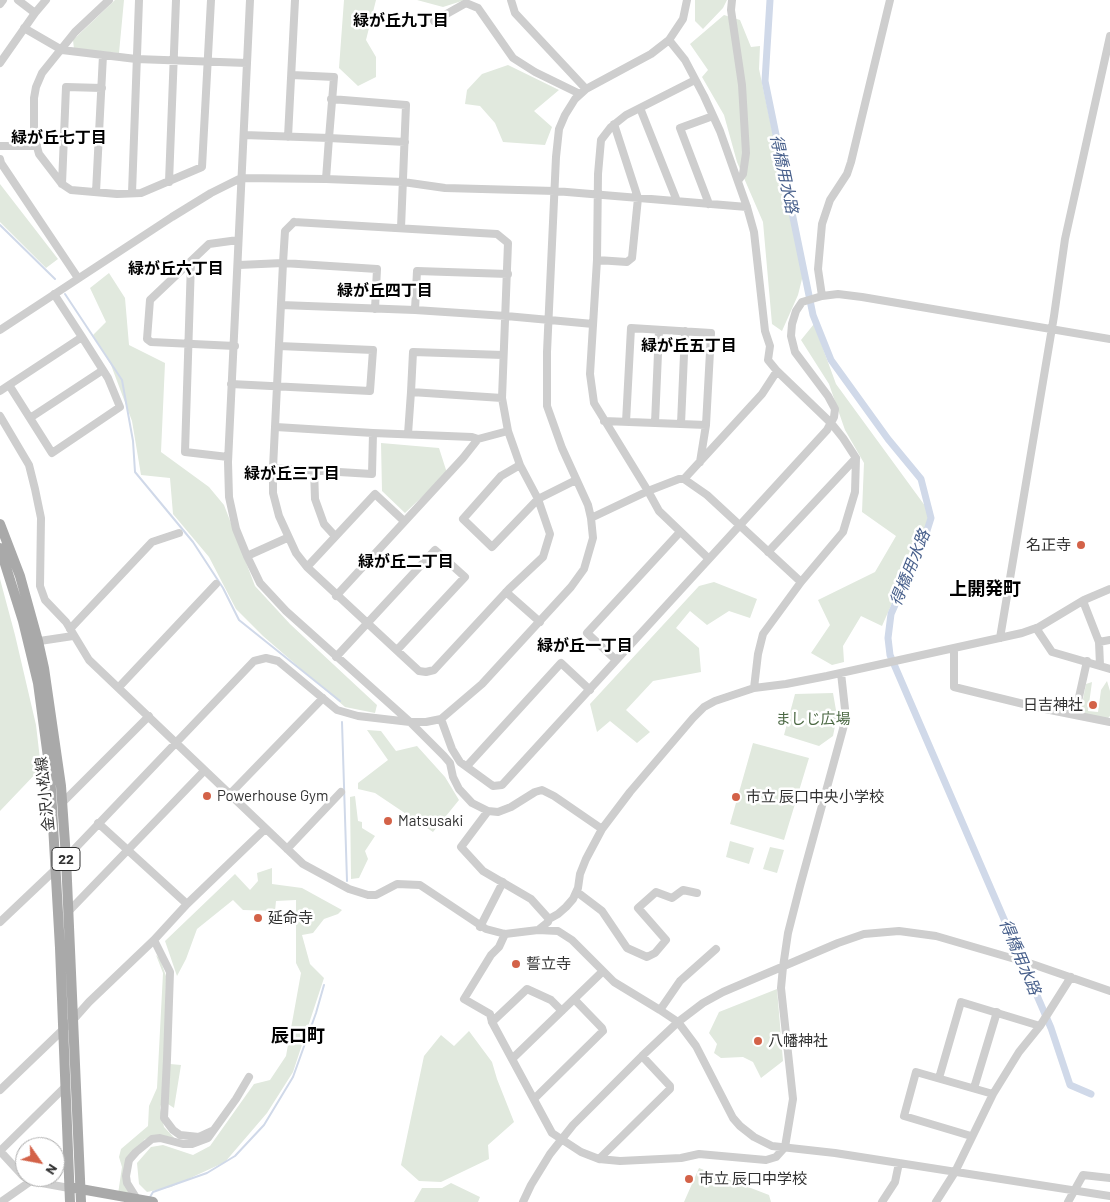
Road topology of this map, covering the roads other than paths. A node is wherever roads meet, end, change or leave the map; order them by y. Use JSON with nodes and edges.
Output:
{"nodes":[{"id":1,"x":3,"y":0,"type":"edge"},
{"id":2,"x":18,"y":0,"type":"edge"},
{"id":3,"x":46,"y":0,"type":"edge"},
{"id":4,"x":109,"y":0,"type":"edge"},
{"id":5,"x":139,"y":0,"type":"edge"},
{"id":6,"x":176,"y":0,"type":"edge"},
{"id":7,"x":211,"y":0,"type":"edge"},
{"id":8,"x":250,"y":0,"type":"edge"},
{"id":9,"x":295,"y":0,"type":"edge"},
{"id":10,"x":511,"y":0,"type":"edge"},
{"id":11,"x":687,"y":0,"type":"edge"},
{"id":12,"x":732,"y":0,"type":"edge"},
{"id":13,"x":890,"y":0,"type":"edge"},
{"id":14,"x":0,"y":4,"type":"edge"},
{"id":15,"x":35,"y":13,"type":"junction"},
{"id":16,"x":434,"y":21,"type":"dead end"},
{"id":17,"x":24,"y":28,"type":"junction"},
{"id":18,"x":1110,"y":36,"type":"edge"},
{"id":19,"x":669,"y":40,"type":"junction"},
{"id":20,"x":1109,"y":46,"type":"edge"},
{"id":21,"x":62,"y":50,"type":"junction"},
{"id":22,"x":103,"y":55,"type":"junction"},
{"id":23,"x":136,"y":59,"type":"junction"},
{"id":24,"x":174,"y":60,"type":"junction"},
{"id":25,"x":208,"y":62,"type":"junction"},
{"id":26,"x":0,"y":63,"type":"edge"},
{"id":27,"x":247,"y":63,"type":"junction"},
{"id":28,"x":292,"y":75,"type":"junction"},
{"id":29,"x":694,"y":80,"type":"junction"},
{"id":30,"x":102,"y":88,"type":"junction"},
{"id":31,"x":583,"y":91,"type":"junction"},
{"id":32,"x":331,"y":99,"type":"junction"},
{"id":33,"x":640,"y":108,"type":"junction"},
{"id":34,"x":713,"y":116,"type":"junction"},
{"id":35,"x":614,"y":124,"type":"junction"},
{"id":36,"x":244,"y":135,"type":"junction"},
{"id":37,"x":288,"y":137,"type":"junction"},
{"id":38,"x":329,"y":138,"type":"junction"},
{"id":39,"x":405,"y":142,"type":"junction"},
{"id":40,"x":0,"y":146,"type":"edge"},
{"id":41,"x":37,"y":146,"type":"junction"},
{"id":42,"x":0,"y":159,"type":"edge"},
{"id":43,"x":241,"y":178,"type":"junction"},
{"id":44,"x":326,"y":179,"type":"junction"},
{"id":45,"x":738,"y":181,"type":"junction"},
{"id":46,"x":168,"y":182,"type":"junction"},
{"id":47,"x":403,"y":182,"type":"junction"},
{"id":48,"x":62,"y":184,"type":"junction"},
{"id":49,"x":555,"y":191,"type":"junction"},
{"id":50,"x":96,"y":192,"type":"junction"},
{"id":51,"x":132,"y":193,"type":"junction"},
{"id":52,"x":598,"y":196,"type":"junction"},
{"id":53,"x":638,"y":198,"type":"junction"},
{"id":54,"x":677,"y":201,"type":"junction"},
{"id":55,"x":709,"y":204,"type":"junction"},
{"id":56,"x":747,"y":207,"type":"junction"},
{"id":57,"x":401,"y":228,"type":"junction"},
{"id":58,"x":238,"y":240,"type":"junction"},
{"id":59,"x":597,"y":260,"type":"junction"},
{"id":60,"x":191,"y":262,"type":"junction"},
{"id":61,"x":283,"y":263,"type":"junction"},
{"id":62,"x":239,"y":265,"type":"junction"},
{"id":63,"x":508,"y":274,"type":"junction"},
{"id":64,"x":78,"y":278,"type":"junction"},
{"id":65,"x":54,"y":294,"type":"junction"},
{"id":66,"x":818,"y":297,"type":"junction"},
{"id":67,"x":281,"y":305,"type":"junction"},
{"id":68,"x":376,"y":310,"type":"junction"},
{"id":69,"x":415,"y":310,"type":"junction"},
{"id":70,"x":506,"y":316,"type":"junction"},
{"id":71,"x":548,"y":321,"type":"junction"},
{"id":72,"x":593,"y":324,"type":"junction"},
{"id":73,"x":1051,"y":329,"type":"junction"},
{"id":74,"x":0,"y":330,"type":"edge"},
{"id":75,"x":659,"y":330,"type":"junction"},
{"id":76,"x":685,"y":331,"type":"junction"},
{"id":77,"x":82,"y":337,"type":"junction"},
{"id":78,"x":1110,"y":340,"type":"edge"},
{"id":79,"x":189,"y":344,"type":"junction"},
{"id":80,"x":235,"y":346,"type":"junction"},
{"id":81,"x":280,"y":346,"type":"junction"},
{"id":82,"x":503,"y":356,"type":"junction"},
{"id":83,"x":103,"y":370,"type":"junction"},
{"id":84,"x":777,"y":371,"type":"junction"},
{"id":85,"x":231,"y":384,"type":"junction"},
{"id":86,"x":9,"y":385,"type":"junction"},
{"id":87,"x":277,"y":387,"type":"junction"},
{"id":88,"x":0,"y":391,"type":"edge"},
{"id":89,"x":411,"y":392,"type":"junction"},
{"id":90,"x":502,"y":398,"type":"junction"},
{"id":91,"x":0,"y":416,"type":"edge"},
{"id":92,"x":30,"y":418,"type":"junction"},
{"id":93,"x":604,"y":421,"type":"junction"},
{"id":94,"x":626,"y":422,"type":"junction"},
{"id":95,"x":655,"y":423,"type":"junction"},
{"id":96,"x":681,"y":424,"type":"junction"},
{"id":97,"x":831,"y":424,"type":"junction"},
{"id":98,"x":706,"y":425,"type":"junction"},
{"id":99,"x":276,"y":427,"type":"junction"},
{"id":100,"x":508,"y":431,"type":"junction"},
{"id":101,"x":373,"y":433,"type":"junction"},
{"id":102,"x":408,"y":434,"type":"junction"},
{"id":103,"x":478,"y":439,"type":"junction"},
{"id":104,"x":228,"y":457,"type":"junction"},
{"id":105,"x":856,"y":458,"type":"junction"},
{"id":106,"x":700,"y":462,"type":"junction"},
{"id":107,"x":520,"y":465,"type":"junction"},
{"id":108,"x":273,"y":468,"type":"junction"},
{"id":109,"x":314,"y":469,"type":"junction"},
{"id":110,"x":684,"y":479,"type":"junction"},
{"id":111,"x":576,"y":480,"type":"junction"},
{"id":112,"x":648,"y":491,"type":"junction"},
{"id":113,"x":538,"y":499,"type":"junction"},
{"id":114,"x":591,"y":518,"type":"junction"},
{"id":115,"x":404,"y":521,"type":"junction"},
{"id":116,"x":0,"y":524,"type":"edge"},
{"id":117,"x":740,"y":525,"type":"junction"},
{"id":118,"x":680,"y":532,"type":"junction"},
{"id":119,"x":179,"y":533,"type":"dead end"},
{"id":120,"x":335,"y":536,"type":"junction"},
{"id":121,"x":288,"y":538,"type":"junction"},
{"id":122,"x":0,"y":548,"type":"edge"},
{"id":123,"x":768,"y":552,"type":"junction"},
{"id":124,"x":247,"y":556,"type":"junction"},
{"id":125,"x":709,"y":559,"type":"junction"},
{"id":126,"x":307,"y":567,"type":"junction"},
{"id":127,"x":801,"y":582,"type":"junction"},
{"id":128,"x":216,"y":584,"type":"dead end"},
{"id":129,"x":1110,"y":589,"type":"edge"},
{"id":130,"x":506,"y":592,"type":"junction"},
{"id":131,"x":336,"y":596,"type":"junction"},
{"id":132,"x":1083,"y":600,"type":"junction"},
{"id":133,"x":540,"y":622,"type":"junction"},
{"id":134,"x":367,"y":623,"type":"junction"},
{"id":135,"x":1036,"y":628,"type":"junction"},
{"id":136,"x":72,"y":632,"type":"junction"},
{"id":137,"x":1000,"y":638,"type":"junction"},
{"id":138,"x":1110,"y":640,"type":"edge"},
{"id":139,"x":33,"y":642,"type":"junction"},
{"id":140,"x":1099,"y":642,"type":"junction"},
{"id":141,"x":954,"y":648,"type":"junction"},
{"id":142,"x":397,"y":650,"type":"junction"},
{"id":143,"x":336,"y":657,"type":"junction"},
{"id":144,"x":616,"y":660,"type":"junction"},
{"id":145,"x":1087,"y":661,"type":"junction"},
{"id":146,"x":1100,"y":665,"type":"junction"},
{"id":147,"x":1110,"y":669,"type":"edge"},
{"id":148,"x":841,"y":673,"type":"junction"},
{"id":149,"x":119,"y":687,"type":"junction"},
{"id":150,"x":754,"y":688,"type":"junction"},
{"id":151,"x":590,"y":690,"type":"junction"},
{"id":152,"x":323,"y":698,"type":"junction"},
{"id":153,"x":1075,"y":715,"type":"junction"},
{"id":154,"x":149,"y":716,"type":"junction"},
{"id":155,"x":441,"y":719,"type":"junction"},
{"id":156,"x":410,"y":722,"type":"junction"},
{"id":157,"x":1110,"y":722,"type":"edge"},
{"id":158,"x":176,"y":742,"type":"junction"},
{"id":159,"x":467,"y":766,"type":"junction"},
{"id":160,"x":204,"y":771,"type":"junction"},
{"id":161,"x":340,"y":792,"type":"dead end"},
{"id":162,"x":230,"y":795,"type":"junction"},
{"id":163,"x":62,"y":803,"type":"junction"},
{"id":164,"x":488,"y":811,"type":"junction"},
{"id":165,"x":98,"y":823,"type":"junction"},
{"id":166,"x":265,"y":829,"type":"junction"},
{"id":167,"x":602,"y":829,"type":"junction"},
{"id":168,"x":287,"y":849,"type":"junction"},
{"id":169,"x":128,"y":850,"type":"junction"},
{"id":170,"x":66,"y":858,"type":"junction"},
{"id":171,"x":55,"y":870,"type":"junction"},
{"id":172,"x":503,"y":882,"type":"junction"},
{"id":173,"x":577,"y":892,"type":"junction"},
{"id":174,"x":696,"y":893,"type":"dead end"},
{"id":175,"x":186,"y":904,"type":"junction"},
{"id":176,"x":68,"y":912,"type":"junction"},
{"id":177,"x":548,"y":919,"type":"junction"},
{"id":178,"x":0,"y":922,"type":"edge"},
{"id":179,"x":480,"y":926,"type":"junction"},
{"id":180,"x":538,"y":930,"type":"junction"},
{"id":181,"x":505,"y":934,"type":"junction"},
{"id":182,"x":154,"y":940,"type":"junction"},
{"id":183,"x":716,"y":949,"type":"dead end"},
{"id":184,"x":783,"y":967,"type":"junction"},
{"id":185,"x":602,"y":972,"type":"junction"},
{"id":186,"x":1071,"y":977,"type":"junction"},
{"id":187,"x":1110,"y":991,"type":"edge"},
{"id":188,"x":574,"y":999,"type":"junction"},
{"id":189,"x":660,"y":1010,"type":"junction"},
{"id":190,"x":562,"y":1011,"type":"junction"},
{"id":191,"x":997,"y":1012,"type":"junction"},
{"id":192,"x":73,"y":1020,"type":"junction"},
{"id":193,"x":492,"y":1022,"type":"junction"},
{"id":194,"x":678,"y":1022,"type":"junction"},
{"id":195,"x":1042,"y":1023,"type":"junction"},
{"id":196,"x":63,"y":1028,"type":"junction"},
{"id":197,"x":642,"y":1056,"type":"junction"},
{"id":198,"x":512,"y":1059,"type":"junction"},
{"id":199,"x":249,"y":1077,"type":"dead end"},
{"id":200,"x":939,"y":1078,"type":"junction"},
{"id":201,"x":65,"y":1087,"type":"junction"},
{"id":202,"x":974,"y":1088,"type":"junction"},
{"id":203,"x":0,"y":1090,"type":"edge"},
{"id":204,"x":992,"y":1094,"type":"junction"},
{"id":205,"x":534,"y":1099,"type":"junction"},
{"id":206,"x":212,"y":1131,"type":"junction"},
{"id":207,"x":971,"y":1136,"type":"junction"},
{"id":208,"x":561,"y":1139,"type":"junction"},
{"id":209,"x":785,"y":1147,"type":"junction"},
{"id":210,"x":0,"y":1151,"type":"edge"},
{"id":211,"x":599,"y":1159,"type":"junction"},
{"id":212,"x":899,"y":1163,"type":"junction"},
{"id":213,"x":15,"y":1167,"type":"edge"},
{"id":214,"x":955,"y":1172,"type":"junction"},
{"id":215,"x":1110,"y":1178,"type":"edge"},
{"id":216,"x":22,"y":1187,"type":"edge"},
{"id":217,"x":63,"y":1187,"type":"edge"},
{"id":218,"x":69,"y":1188,"type":"junction"},
{"id":219,"x":81,"y":1189,"type":"junction"},
{"id":220,"x":1076,"y":1190,"type":"junction"},
{"id":221,"x":1110,"y":1196,"type":"edge"},
{"id":222,"x":142,"y":1200,"type":"edge"},
{"id":223,"x":1,"y":1202,"type":"edge"},
{"id":224,"x":70,"y":1202,"type":"edge"},
{"id":225,"x":81,"y":1202,"type":"edge"},
{"id":226,"x":153,"y":1202,"type":"edge"},
{"id":227,"x":523,"y":1202,"type":"edge"},
{"id":228,"x":882,"y":1202,"type":"edge"},
{"id":229,"x":936,"y":1202,"type":"edge"},
{"id":230,"x":1068,"y":1202,"type":"edge"}],
"edges":[{"from":1,"to":14,"type":"street"},
{"from":2,"to":15,"type":"street"},
{"from":3,"to":15,"type":"street"},
{"from":4,"to":21,"type":"street"},
{"from":5,"to":23,"type":"street"},
{"from":6,"to":24,"type":"street"},
{"from":7,"to":25,"type":"street"},
{"from":8,"to":27,"type":"street"},
{"from":9,"to":28,"type":"street"},
{"from":10,"to":31,"type":"street"},
{"from":11,"to":19,"type":"street"},
{"from":12,"to":45,"type":"street"},
{"from":13,"to":66,"type":"street"},
{"from":15,"to":17,"type":"street"},
{"from":16,"to":31,"type":"street"},
{"from":17,"to":21,"type":"street"},
{"from":17,"to":26,"type":"street"},
{"from":18,"to":20,"type":"street"},
{"from":19,"to":29,"type":"street"},
{"from":19,"to":31,"type":"street"},
{"from":20,"to":73,"type":"street"},
{"from":21,"to":22,"type":"street"},
{"from":21,"to":41,"type":"street"},
{"from":22,"to":23,"type":"street"},
{"from":22,"to":30,"type":"street"},
{"from":23,"to":24,"type":"street"},
{"from":23,"to":51,"type":"street"},
{"from":24,"to":25,"type":"street"},
{"from":24,"to":46,"type":"street"},
{"from":25,"to":27,"type":"street"},
{"from":25,"to":46,"type":"street"},
{"from":27,"to":36,"type":"street"},
{"from":28,"to":32,"type":"street"},
{"from":28,"to":37,"type":"street"},
{"from":29,"to":33,"type":"street"},
{"from":29,"to":34,"type":"street"},
{"from":30,"to":48,"type":"street"},
{"from":30,"to":50,"type":"street"},
{"from":31,"to":49,"type":"street"},
{"from":32,"to":38,"type":"street"},
{"from":32,"to":39,"type":"street"},
{"from":33,"to":35,"type":"street"},
{"from":33,"to":54,"type":"street"},
{"from":34,"to":45,"type":"street"},
{"from":34,"to":55,"type":"street"},
{"from":35,"to":52,"type":"street"},
{"from":35,"to":53,"type":"street"},
{"from":36,"to":37,"type":"street"},
{"from":36,"to":43,"type":"street"},
{"from":37,"to":38,"type":"street"},
{"from":38,"to":39,"type":"street"},
{"from":38,"to":44,"type":"street"},
{"from":39,"to":47,"type":"street"},
{"from":40,"to":41,"type":"street"},
{"from":41,"to":48,"type":"street"},
{"from":42,"to":64,"type":"street"},
{"from":43,"to":44,"type":"street"},
{"from":43,"to":58,"type":"street"},
{"from":43,"to":64,"type":"street"},
{"from":44,"to":47,"type":"street"},
{"from":45,"to":56,"type":"street"},
{"from":46,"to":51,"type":"street"},
{"from":47,"to":49,"type":"street"},
{"from":47,"to":57,"type":"street"},
{"from":48,"to":50,"type":"street"},
{"from":49,"to":52,"type":"street"},
{"from":49,"to":71,"type":"street"},
{"from":50,"to":51,"type":"street"},
{"from":52,"to":53,"type":"street"},
{"from":52,"to":59,"type":"street"},
{"from":53,"to":54,"type":"street"},
{"from":53,"to":59,"type":"street"},
{"from":54,"to":55,"type":"street"},
{"from":55,"to":56,"type":"street"},
{"from":56,"to":84,"type":"street"},
{"from":57,"to":61,"type":"street"},
{"from":57,"to":63,"type":"street"},
{"from":58,"to":60,"type":"street"},
{"from":58,"to":62,"type":"street"},
{"from":59,"to":72,"type":"street"},
{"from":60,"to":79,"type":"street"},
{"from":60,"to":79,"type":"street"},
{"from":61,"to":62,"type":"street"},
{"from":61,"to":67,"type":"street"},
{"from":61,"to":68,"type":"street"},
{"from":62,"to":80,"type":"street"},
{"from":63,"to":69,"type":"street"},
{"from":63,"to":70,"type":"street"},
{"from":64,"to":65,"type":"street"},
{"from":65,"to":74,"type":"street"},
{"from":65,"to":77,"type":"street"},
{"from":66,"to":73,"type":"street"},
{"from":66,"to":97,"type":"street"},
{"from":67,"to":68,"type":"street"},
{"from":67,"to":81,"type":"street"},
{"from":68,"to":69,"type":"street"},
{"from":69,"to":70,"type":"street"},
{"from":70,"to":71,"type":"street"},
{"from":70,"to":82,"type":"street"},
{"from":71,"to":72,"type":"street"},
{"from":71,"to":111,"type":"street"},
{"from":72,"to":93,"type":"street"},
{"from":73,"to":78,"type":"street"},
{"from":73,"to":137,"type":"street"},
{"from":75,"to":76,"type":"street"},
{"from":75,"to":94,"type":"street"},
{"from":75,"to":95,"type":"street"},
{"from":76,"to":96,"type":"street"},
{"from":76,"to":98,"type":"street"},
{"from":77,"to":83,"type":"street"},
{"from":77,"to":86,"type":"street"},
{"from":79,"to":80,"type":"street"},
{"from":79,"to":104,"type":"street"},
{"from":80,"to":85,"type":"street"},
{"from":81,"to":87,"type":"street"},
{"from":81,"to":87,"type":"street"},
{"from":82,"to":89,"type":"street"},
{"from":82,"to":90,"type":"street"},
{"from":83,"to":92,"type":"street"},
{"from":83,"to":92,"type":"street"},
{"from":84,"to":97,"type":"street"},
{"from":84,"to":106,"type":"street"},
{"from":85,"to":87,"type":"street"},
{"from":85,"to":104,"type":"street"},
{"from":86,"to":88,"type":"street"},
{"from":86,"to":92,"type":"street"},
{"from":87,"to":99,"type":"street"},
{"from":89,"to":90,"type":"street"},
{"from":89,"to":102,"type":"street"},
{"from":90,"to":100,"type":"street"},
{"from":91,"to":136,"type":"street"},
{"from":93,"to":94,"type":"street"},
{"from":93,"to":112,"type":"street"},
{"from":94,"to":95,"type":"street"},
{"from":95,"to":96,"type":"street"},
{"from":96,"to":98,"type":"street"},
{"from":97,"to":105,"type":"street"},
{"from":97,"to":117,"type":"street"},
{"from":98,"to":106,"type":"street"},
{"from":99,"to":101,"type":"street"},
{"from":99,"to":108,"type":"street"},
{"from":100,"to":103,"type":"street"},
{"from":100,"to":107,"type":"street"},
{"from":101,"to":102,"type":"street"},
{"from":101,"to":109,"type":"street"},
{"from":102,"to":103,"type":"street"},
{"from":103,"to":115,"type":"street"},
{"from":104,"to":124,"type":"street"},
{"from":105,"to":123,"type":"street"},
{"from":105,"to":127,"type":"street"},
{"from":106,"to":110,"type":"street"},
{"from":107,"to":113,"type":"street"},
{"from":107,"to":113,"type":"street"},
{"from":108,"to":109,"type":"street"},
{"from":108,"to":121,"type":"street"},
{"from":109,"to":120,"type":"street"},
{"from":110,"to":112,"type":"street"},
{"from":110,"to":117,"type":"street"},
{"from":111,"to":113,"type":"street"},
{"from":111,"to":114,"type":"street"},
{"from":112,"to":114,"type":"street"},
{"from":112,"to":118,"type":"street"},
{"from":113,"to":130,"type":"street"},
{"from":114,"to":133,"type":"street"},
{"from":115,"to":120,"type":"street"},
{"from":115,"to":131,"type":"street"},
{"from":116,"to":139,"type":"main road","name":"金沢小松線","number":"22"},
{"from":117,"to":123,"type":"street"},
{"from":117,"to":125,"type":"street"},
{"from":118,"to":125,"type":"street"},
{"from":118,"to":144,"type":"street"},
{"from":119,"to":136,"type":"street"},
{"from":120,"to":126,"type":"street"},
{"from":121,"to":124,"type":"street"},
{"from":121,"to":126,"type":"street"},
{"from":122,"to":139,"type":"main road","name":"金沢小松線","number":"22"},
{"from":123,"to":127,"type":"street"},
{"from":124,"to":143,"type":"street"},
{"from":125,"to":144,"type":"street"},
{"from":126,"to":131,"type":"street"},
{"from":127,"to":150,"type":"street"},
{"from":128,"to":149,"type":"street"},
{"from":129,"to":132,"type":"street"},
{"from":130,"to":133,"type":"street"},
{"from":130,"to":142,"type":"street"},
{"from":131,"to":134,"type":"street"},
{"from":132,"to":135,"type":"street"},
{"from":132,"to":140,"type":"street"},
{"from":133,"to":155,"type":"street"},
{"from":134,"to":142,"type":"street"},
{"from":134,"to":142,"type":"street"},
{"from":134,"to":143,"type":"street"},
{"from":135,"to":137,"type":"street"},
{"from":135,"to":145,"type":"street"},
{"from":136,"to":139,"type":"street"},
{"from":136,"to":149,"type":"street"},
{"from":137,"to":141,"type":"street"},
{"from":138,"to":140,"type":"street"},
{"from":139,"to":163,"type":"main road","name":"金沢小松線","number":"22"},
{"from":139,"to":171,"type":"main road","name":"金沢小松線","number":"22"},
{"from":140,"to":146,"type":"street"},
{"from":141,"to":148,"type":"street"},
{"from":141,"to":153,"type":"street"},
{"from":143,"to":156,"type":"street"},
{"from":144,"to":151,"type":"street"},
{"from":145,"to":146,"type":"street"},
{"from":145,"to":153,"type":"street"},
{"from":146,"to":147,"type":"street"},
{"from":148,"to":150,"type":"street"},
{"from":148,"to":184,"type":"street"},
{"from":149,"to":154,"type":"street"},
{"from":150,"to":167,"type":"street"},
{"from":151,"to":159,"type":"street"},
{"from":151,"to":159,"type":"street"},
{"from":152,"to":156,"type":"street"},
{"from":152,"to":158,"type":"street"},
{"from":152,"to":162,"type":"street"},
{"from":153,"to":157,"type":"street"},
{"from":154,"to":158,"type":"street"},
{"from":154,"to":163,"type":"street"},
{"from":155,"to":156,"type":"street"},
{"from":155,"to":159,"type":"street"},
{"from":156,"to":164,"type":"street"},
{"from":158,"to":160,"type":"street"},
{"from":158,"to":165,"type":"street"},
{"from":160,"to":162,"type":"street"},
{"from":160,"to":169,"type":"street"},
{"from":161,"to":168,"type":"street"},
{"from":162,"to":166,"type":"street"},
{"from":163,"to":170,"type":"main road","name":"金沢小松線","number":"22"},
{"from":164,"to":167,"type":"street"},
{"from":164,"to":172,"type":"street"},
{"from":165,"to":169,"type":"street"},
{"from":165,"to":170,"type":"street"},
{"from":166,"to":168,"type":"street"},
{"from":166,"to":175,"type":"street"},
{"from":167,"to":173,"type":"street"},
{"from":168,"to":179,"type":"street"},
{"from":169,"to":175,"type":"street"},
{"from":169,"to":176,"type":"street"},
{"from":170,"to":171,"type":"street"},
{"from":170,"to":176,"type":"main road","name":"金沢小松線","number":"22"},
{"from":171,"to":178,"type":"street"},
{"from":171,"to":196,"type":"main road","name":"金沢小松線","number":"22"},
{"from":172,"to":177,"type":"street"},
{"from":172,"to":179,"type":"street"},
{"from":173,"to":174,"type":"street"},
{"from":173,"to":177,"type":"street"},
{"from":175,"to":182,"type":"street"},
{"from":176,"to":192,"type":"main road","name":"金沢小松線","number":"22"},
{"from":177,"to":180,"type":"street"},
{"from":179,"to":181,"type":"street"},
{"from":180,"to":181,"type":"street"},
{"from":180,"to":185,"type":"street"},
{"from":181,"to":193,"type":"street"},
{"from":182,"to":192,"type":"street"},
{"from":182,"to":206,"type":"street"},
{"from":183,"to":189,"type":"street"},
{"from":184,"to":186,"type":"street"},
{"from":184,"to":194,"type":"street"},
{"from":184,"to":209,"type":"street"},
{"from":185,"to":188,"type":"street"},
{"from":185,"to":189,"type":"street"},
{"from":186,"to":187,"type":"street"},
{"from":186,"to":195,"type":"street"},
{"from":188,"to":190,"type":"street"},
{"from":188,"to":205,"type":"street"},
{"from":189,"to":194,"type":"street"},
{"from":190,"to":193,"type":"street"},
{"from":190,"to":198,"type":"street"},
{"from":191,"to":195,"type":"street"},
{"from":191,"to":200,"type":"street"},
{"from":191,"to":202,"type":"street"},
{"from":192,"to":196,"type":"street"},
{"from":192,"to":219,"type":"main road","name":"金沢小松線","number":"22"},
{"from":193,"to":198,"type":"street"},
{"from":194,"to":197,"type":"street"},
{"from":194,"to":209,"type":"street"},
{"from":195,"to":204,"type":"street"},
{"from":196,"to":201,"type":"main road","name":"金沢小松線","number":"22"},
{"from":196,"to":203,"type":"street"},
{"from":197,"to":208,"type":"street"},
{"from":197,"to":211,"type":"street"},
{"from":198,"to":205,"type":"street"},
{"from":199,"to":206,"type":"street"},
{"from":200,"to":202,"type":"street"},
{"from":200,"to":207,"type":"street"},
{"from":201,"to":210,"type":"street"},
{"from":201,"to":218,"type":"main road","name":"金沢小松線","number":"22"},
{"from":202,"to":204,"type":"street"},
{"from":204,"to":207,"type":"street"},
{"from":205,"to":208,"type":"street"},
{"from":206,"to":222,"type":"street"},
{"from":207,"to":214,"type":"street"},
{"from":208,"to":211,"type":"street"},
{"from":208,"to":227,"type":"street"},
{"from":209,"to":211,"type":"street"},
{"from":209,"to":212,"type":"street"},
{"from":210,"to":213,"type":"street"},
{"from":212,"to":214,"type":"street"},
{"from":212,"to":228,"type":"street"},
{"from":214,"to":220,"type":"street"},
{"from":214,"to":229,"type":"street"},
{"from":215,"to":220,"type":"street"},
{"from":216,"to":223,"type":"street"},
{"from":217,"to":218,"type":"street"},
{"from":218,"to":219,"type":"main road"},
{"from":218,"to":224,"type":"main road","name":"金沢小松線","number":"22"},
{"from":219,"to":222,"type":"main road"},
{"from":219,"to":225,"type":"main road","name":"金沢小松線","number":"22"},
{"from":220,"to":221,"type":"street"},
{"from":220,"to":230,"type":"street"},
{"from":222,"to":226,"type":"main road"}]}
